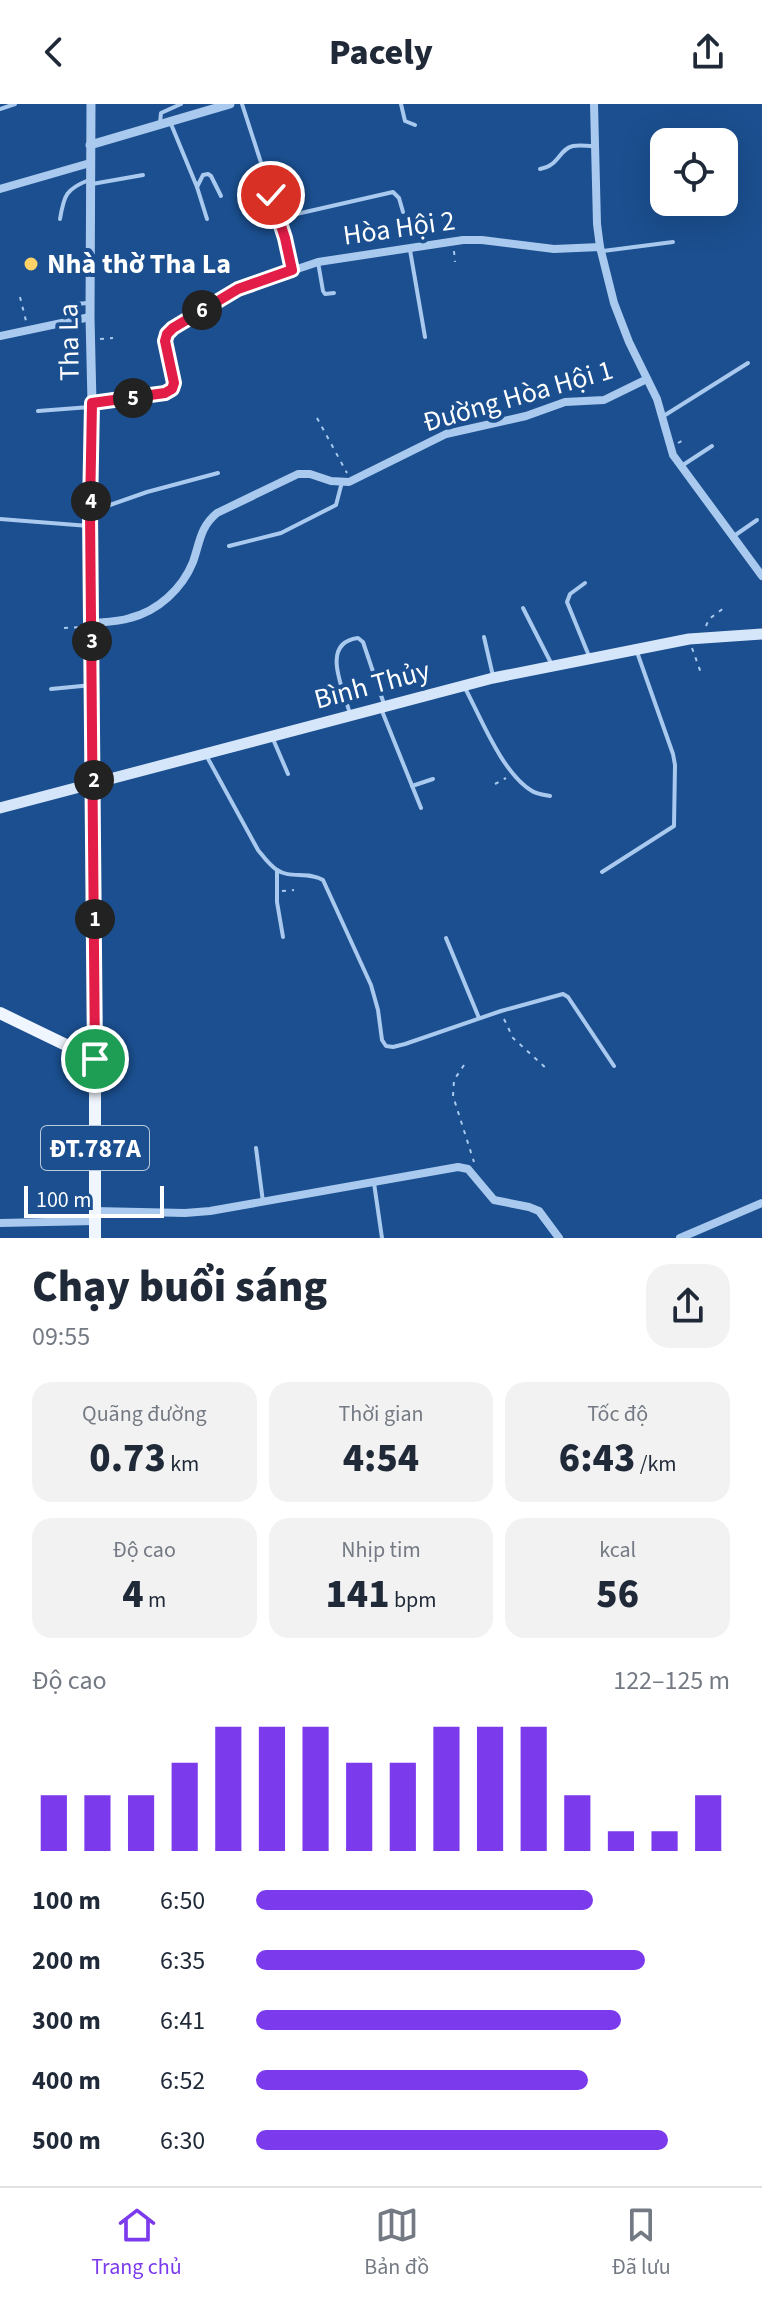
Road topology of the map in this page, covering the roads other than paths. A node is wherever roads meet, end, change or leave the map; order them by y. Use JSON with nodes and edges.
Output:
{"nodes":[{"id":1,"x":15,"y":104,"type":"edge"},
{"id":2,"x":91,"y":104,"type":"edge"},
{"id":3,"x":181,"y":104,"type":"edge"},
{"id":4,"x":230,"y":104,"type":"edge"},
{"id":5,"x":242,"y":104,"type":"edge"},
{"id":6,"x":401,"y":104,"type":"edge"},
{"id":7,"x":594,"y":104,"type":"edge"},
{"id":8,"x":0,"y":109,"type":"edge"},
{"id":9,"x":165,"y":123,"type":"junction"},
{"id":10,"x":415,"y":125,"type":"dead end"},
{"id":11,"x":90,"y":145,"type":"junction"},
{"id":12,"x":593,"y":146,"type":"junction"},
{"id":13,"x":90,"y":163,"type":"junction"},
{"id":14,"x":540,"y":169,"type":"dead end"},
{"id":15,"x":143,"y":175,"type":"dead end"},
{"id":16,"x":90,"y":182,"type":"junction"},
{"id":17,"x":197,"y":187,"type":"junction"},
{"id":18,"x":0,"y":189,"type":"edge"},
{"id":19,"x":221,"y":196,"type":"dead end"},
{"id":20,"x":403,"y":212,"type":"dead end"},
{"id":21,"x":279,"y":218,"type":"junction"},
{"id":22,"x":60,"y":219,"type":"dead end"},
{"id":23,"x":207,"y":219,"type":"dead end"},
{"id":24,"x":673,"y":242,"type":"dead end"},
{"id":25,"x":410,"y":248,"type":"junction"},
{"id":26,"x":600,"y":249,"type":"junction"},
{"id":27,"x":318,"y":262,"type":"junction"},
{"id":28,"x":292,"y":270,"type":"junction"},
{"id":29,"x":334,"y":293,"type":"dead end"},
{"id":30,"x":90,"y":303,"type":"junction"},
{"id":31,"x":67,"y":305,"type":"dead end"},
{"id":32,"x":90,"y":317,"type":"junction"},
{"id":33,"x":0,"y":336,"type":"edge"},
{"id":34,"x":425,"y":337,"type":"dead end"},
{"id":35,"x":748,"y":363,"type":"dead end"},
{"id":36,"x":647,"y":379,"type":"junction"},
{"id":37,"x":92,"y":405,"type":"junction"},
{"id":38,"x":38,"y":411,"type":"dead end"},
{"id":39,"x":662,"y":417,"type":"junction"},
{"id":40,"x":712,"y":446,"type":"dead end"},
{"id":41,"x":681,"y":466,"type":"junction"},
{"id":42,"x":218,"y":473,"type":"dead end"},
{"id":43,"x":346,"y":482,"type":"junction"},
{"id":44,"x":90,"y":511,"type":"junction"},
{"id":45,"x":0,"y":519,"type":"edge"},
{"id":46,"x":757,"y":520,"type":"dead end"},
{"id":47,"x":91,"y":527,"type":"junction"},
{"id":48,"x":732,"y":537,"type":"junction"},
{"id":49,"x":229,"y":546,"type":"dead end"},
{"id":50,"x":762,"y":576,"type":"edge"},
{"id":51,"x":585,"y":583,"type":"dead end"},
{"id":52,"x":523,"y":608,"type":"dead end"},
{"id":53,"x":92,"y":625,"type":"junction"},
{"id":54,"x":762,"y":634,"type":"edge"},
{"id":55,"x":484,"y":637,"type":"dead end"},
{"id":56,"x":636,"y":649,"type":"junction"},
{"id":57,"x":590,"y":658,"type":"junction"},
{"id":58,"x":552,"y":666,"type":"junction"},
{"id":59,"x":493,"y":678,"type":"junction"},
{"id":60,"x":93,"y":685,"type":"junction"},
{"id":61,"x":464,"y":686,"type":"junction"},
{"id":62,"x":51,"y":689,"type":"dead end"},
{"id":63,"x":383,"y":708,"type":"junction"},
{"id":64,"x":351,"y":716,"type":"junction"},
{"id":65,"x":272,"y":736,"type":"junction"},
{"id":66,"x":204,"y":753,"type":"junction"},
{"id":67,"x":288,"y":774,"type":"dead end"},
{"id":68,"x":433,"y":779,"type":"dead end"},
{"id":69,"x":94,"y":784,"type":"junction"},
{"id":70,"x":412,"y":786,"type":"junction"},
{"id":71,"x":550,"y":796,"type":"dead end"},
{"id":72,"x":0,"y":808,"type":"edge"},
{"id":73,"x":421,"y":808,"type":"dead end"},
{"id":74,"x":277,"y":870,"type":"junction"},
{"id":75,"x":602,"y":872,"type":"dead end"},
{"id":76,"x":283,"y":937,"type":"dead end"},
{"id":77,"x":446,"y":938,"type":"dead end"},
{"id":78,"x":0,"y":1013,"type":"edge"},
{"id":79,"x":479,"y":1018,"type":"junction"},
{"id":80,"x":95,"y":1059,"type":"junction"},
{"id":81,"x":614,"y":1066,"type":"dead end"},
{"id":82,"x":256,"y":1148,"type":"dead end"},
{"id":83,"x":373,"y":1180,"type":"junction"},
{"id":84,"x":263,"y":1202,"type":"junction"},
{"id":85,"x":762,"y":1204,"type":"edge"},
{"id":86,"x":95,"y":1216,"type":"junction"},
{"id":87,"x":0,"y":1223,"type":"edge"},
{"id":88,"x":95,"y":1238,"type":"edge"},
{"id":89,"x":382,"y":1238,"type":"edge"},
{"id":90,"x":559,"y":1238,"type":"edge"},
{"id":91,"x":680,"y":1238,"type":"edge"}],
"edges":[{"from":1,"to":8,"type":"lane"},
{"from":2,"to":11,"type":"street","name":"Tha La"},
{"from":3,"to":9,"type":"lane"},
{"from":4,"to":9,"type":"street"},
{"from":5,"to":21,"type":"lane"},
{"from":6,"to":10,"type":"lane"},
{"from":7,"to":12,"type":"street"},
{"from":9,"to":11,"type":"street"},
{"from":9,"to":17,"type":"lane"},
{"from":11,"to":13,"type":"street","name":"Tha La"},
{"from":12,"to":14,"type":"lane"},
{"from":12,"to":26,"type":"street"},
{"from":13,"to":16,"type":"street","name":"Tha La"},
{"from":13,"to":18,"type":"street"},
{"from":15,"to":16,"type":"lane"},
{"from":16,"to":22,"type":"lane"},
{"from":16,"to":30,"type":"street","name":"Tha La"},
{"from":17,"to":19,"type":"lane"},
{"from":17,"to":23,"type":"lane"},
{"from":20,"to":21,"type":"lane"},
{"from":21,"to":28,"type":"lane"},
{"from":24,"to":26,"type":"lane"},
{"from":25,"to":26,"type":"street","name":"Hòa Hội 2"},
{"from":25,"to":27,"type":"street","name":"Hòa Hội 2"},
{"from":25,"to":34,"type":"lane"},
{"from":26,"to":36,"type":"street"},
{"from":27,"to":28,"type":"street","name":"Hòa Hội 2"},
{"from":27,"to":29,"type":"lane"},
{"from":28,"to":37,"type":"street","name":"Hòa Hội 2"},
{"from":30,"to":31,"type":"lane"},
{"from":30,"to":32,"type":"street","name":"Tha La"},
{"from":32,"to":33,"type":"street"},
{"from":32,"to":37,"type":"street","name":"Tha La"},
{"from":35,"to":39,"type":"lane"},
{"from":36,"to":39,"type":"street"},
{"from":36,"to":43,"type":"street","name":"Đường Hòa Hội 1"},
{"from":37,"to":38,"type":"lane"},
{"from":37,"to":44,"type":"street","name":"Tha La"},
{"from":39,"to":41,"type":"street"},
{"from":40,"to":41,"type":"lane"},
{"from":41,"to":48,"type":"street"},
{"from":42,"to":44,"type":"lane"},
{"from":43,"to":49,"type":"lane"},
{"from":43,"to":53,"type":"street"},
{"from":44,"to":47,"type":"street","name":"Tha La"},
{"from":45,"to":47,"type":"lane"},
{"from":46,"to":48,"type":"lane"},
{"from":47,"to":53,"type":"street","name":"Tha La"},
{"from":48,"to":50,"type":"street"},
{"from":51,"to":57,"type":"lane"},
{"from":52,"to":58,"type":"lane"},
{"from":53,"to":60,"type":"street","name":"Tha La"},
{"from":54,"to":56,"type":"main road","name":"Bình Thủy"},
{"from":55,"to":59,"type":"lane"},
{"from":56,"to":57,"type":"main road","name":"Bình Thủy"},
{"from":56,"to":75,"type":"lane"},
{"from":57,"to":58,"type":"main road","name":"Bình Thủy"},
{"from":58,"to":59,"type":"main road","name":"Bình Thủy"},
{"from":59,"to":61,"type":"main road","name":"Bình Thủy"},
{"from":60,"to":62,"type":"lane"},
{"from":60,"to":69,"type":"street","name":"Tha La"},
{"from":61,"to":63,"type":"main road","name":"Bình Thủy"},
{"from":61,"to":71,"type":"lane"},
{"from":63,"to":64,"type":"main road","name":"Bình Thủy"},
{"from":63,"to":64,"type":"lane"},
{"from":63,"to":70,"type":"lane"},
{"from":64,"to":65,"type":"main road","name":"Bình Thủy"},
{"from":65,"to":66,"type":"main road","name":"Bình Thủy"},
{"from":65,"to":67,"type":"lane"},
{"from":66,"to":69,"type":"main road","name":"Bình Thủy"},
{"from":66,"to":74,"type":"lane"},
{"from":68,"to":70,"type":"lane"},
{"from":69,"to":72,"type":"main road","name":"Bình Thủy"},
{"from":69,"to":80,"type":"street","name":"Tha La"},
{"from":70,"to":73,"type":"lane"},
{"from":74,"to":76,"type":"lane"},
{"from":74,"to":79,"type":"lane"},
{"from":77,"to":79,"type":"lane"},
{"from":78,"to":80,"type":"main road"},
{"from":79,"to":81,"type":"lane"},
{"from":80,"to":86,"type":"main road","number":"ĐT.787A"},
{"from":82,"to":84,"type":"lane"},
{"from":83,"to":84,"type":"street"},
{"from":83,"to":89,"type":"lane"},
{"from":83,"to":90,"type":"street"},
{"from":84,"to":86,"type":"street"},
{"from":85,"to":91,"type":"street"},
{"from":86,"to":87,"type":"street"},
{"from":86,"to":88,"type":"main road","number":"ĐT.787A"}]}
